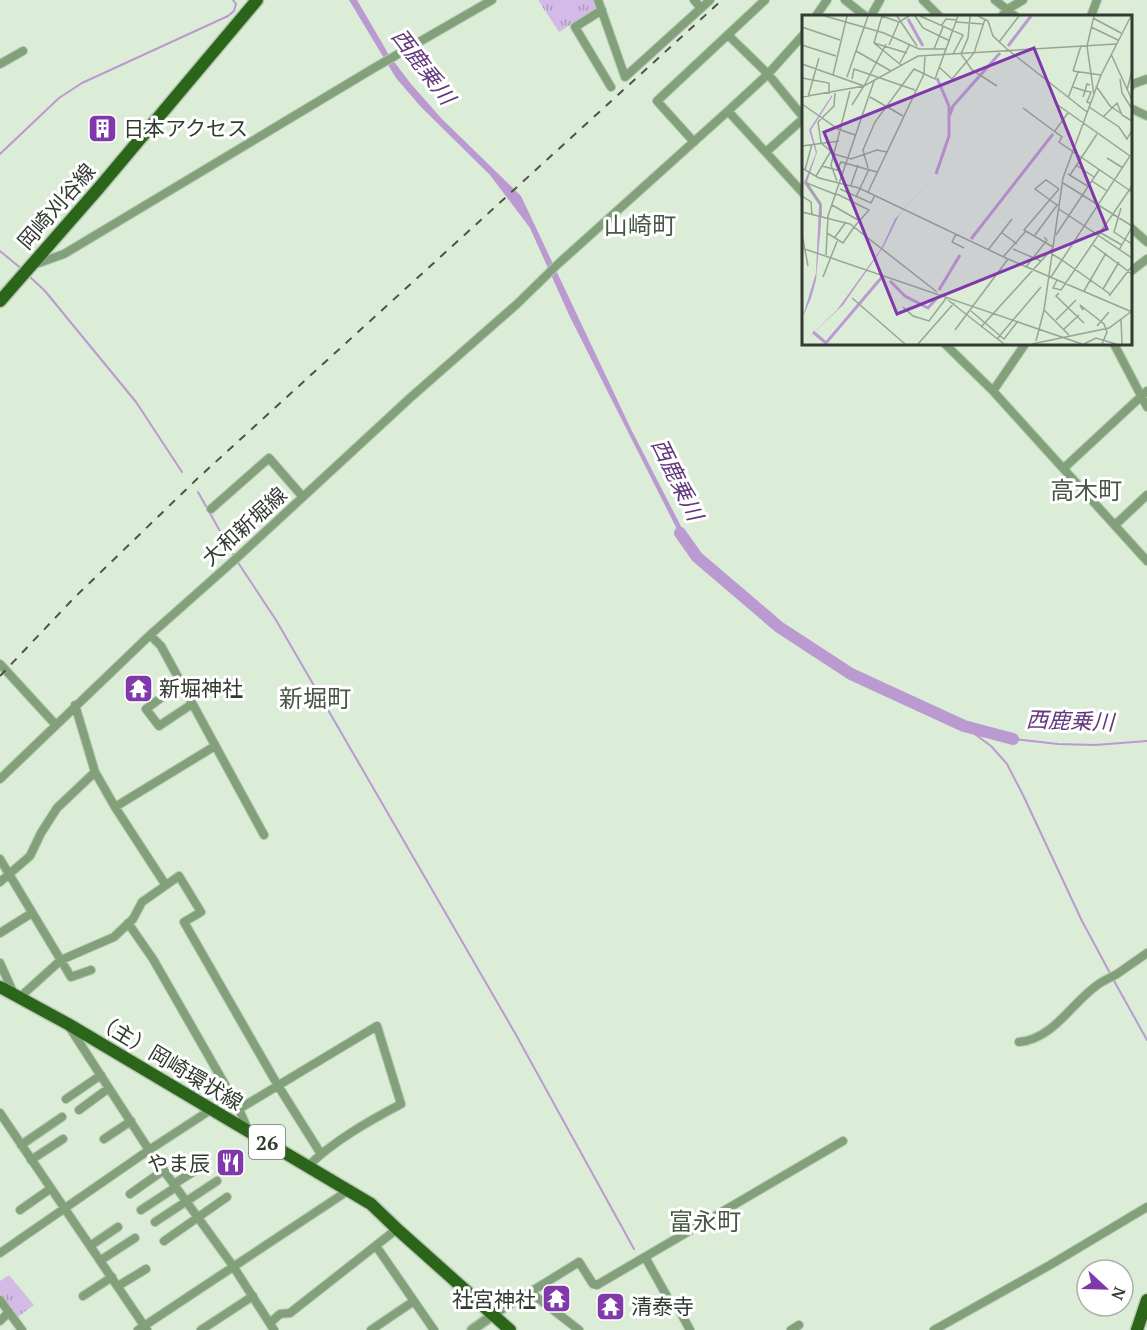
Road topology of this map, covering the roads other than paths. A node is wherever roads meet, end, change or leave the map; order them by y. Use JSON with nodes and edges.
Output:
{"nodes":[{"id":1,"x":257,"y":0,"type":"edge"},
{"id":2,"x":492,"y":0,"type":"edge"},
{"id":3,"x":598,"y":0,"type":"edge"},
{"id":4,"x":694,"y":0,"type":"edge"},
{"id":5,"x":710,"y":0,"type":"edge"},
{"id":6,"x":765,"y":0,"type":"edge"},
{"id":7,"x":827,"y":0,"type":"edge"},
{"id":8,"x":845,"y":0,"type":"edge"},
{"id":9,"x":880,"y":0,"type":"edge"},
{"id":10,"x":923,"y":0,"type":"edge"},
{"id":11,"x":995,"y":0,"type":"edge"},
{"id":12,"x":1023,"y":0,"type":"edge"},
{"id":13,"x":1097,"y":0,"type":"edge"},
{"id":14,"x":701,"y":8,"type":"junction"},
{"id":15,"x":1008,"y":9,"type":"junction"},
{"id":16,"x":602,"y":10,"type":"junction"},
{"id":17,"x":817,"y":15,"type":"edge"},
{"id":18,"x":864,"y":15,"type":"edge"},
{"id":19,"x":872,"y":15,"type":"edge"},
{"id":20,"x":938,"y":15,"type":"edge"},
{"id":21,"x":1003,"y":15,"type":"edge"},
{"id":22,"x":1014,"y":15,"type":"edge"},
{"id":23,"x":1091,"y":15,"type":"edge"},
{"id":24,"x":728,"y":35,"type":"junction"},
{"id":25,"x":802,"y":36,"type":"edge"},
{"id":26,"x":22,"y":51,"type":"dead end"},
{"id":27,"x":0,"y":64,"type":"edge"},
{"id":28,"x":768,"y":74,"type":"junction"},
{"id":29,"x":1147,"y":79,"type":"edge"},
{"id":30,"x":1132,"y":86,"type":"edge"},
{"id":31,"x":611,"y":87,"type":"dead end"},
{"id":32,"x":1132,"y":108,"type":"edge"},
{"id":33,"x":728,"y":111,"type":"junction"},
{"id":34,"x":802,"y":116,"type":"edge"},
{"id":35,"x":1147,"y":116,"type":"edge"},
{"id":36,"x":802,"y":120,"type":"edge"},
{"id":37,"x":694,"y":142,"type":"junction"},
{"id":38,"x":766,"y":152,"type":"junction"},
{"id":39,"x":802,"y":192,"type":"edge"},
{"id":40,"x":1132,"y":228,"type":"edge"},
{"id":41,"x":1147,"y":242,"type":"edge"},
{"id":42,"x":1147,"y":259,"type":"edge"},
{"id":43,"x":29,"y":266,"type":"junction"},
{"id":44,"x":1132,"y":271,"type":"edge"},
{"id":45,"x":0,"y":301,"type":"edge"},
{"id":46,"x":946,"y":345,"type":"edge"},
{"id":47,"x":1023,"y":345,"type":"edge"},
{"id":48,"x":1115,"y":345,"type":"edge"},
{"id":49,"x":993,"y":391,"type":"junction"},
{"id":50,"x":1144,"y":394,"type":"edge"},
{"id":51,"x":1147,"y":406,"type":"edge"},
{"id":52,"x":1064,"y":468,"type":"junction"},
{"id":53,"x":1147,"y":495,"type":"edge"},
{"id":54,"x":303,"y":497,"type":"junction"},
{"id":55,"x":211,"y":509,"type":"dead end"},
{"id":56,"x":1115,"y":525,"type":"junction"},
{"id":57,"x":1147,"y":561,"type":"edge"},
{"id":58,"x":150,"y":634,"type":"junction"},
{"id":59,"x":0,"y":664,"type":"edge"},
{"id":60,"x":181,"y":683,"type":"junction"},
{"id":61,"x":192,"y":704,"type":"junction"},
{"id":62,"x":75,"y":705,"type":"junction"},
{"id":63,"x":55,"y":724,"type":"junction"},
{"id":64,"x":215,"y":746,"type":"junction"},
{"id":65,"x":95,"y":772,"type":"junction"},
{"id":66,"x":0,"y":779,"type":"edge"},
{"id":67,"x":115,"y":807,"type":"junction"},
{"id":68,"x":264,"y":835,"type":"dead end"},
{"id":69,"x":0,"y":859,"type":"edge"},
{"id":70,"x":9,"y":875,"type":"junction"},
{"id":71,"x":0,"y":882,"type":"edge"},
{"id":72,"x":165,"y":884,"type":"junction"},
{"id":73,"x":32,"y":913,"type":"junction"},
{"id":74,"x":128,"y":923,"type":"junction"},
{"id":75,"x":0,"y":933,"type":"edge"},
{"id":76,"x":1147,"y":953,"type":"edge"},
{"id":77,"x":61,"y":960,"type":"junction"},
{"id":78,"x":0,"y":963,"type":"edge"},
{"id":79,"x":91,"y":970,"type":"dead end"},
{"id":80,"x":0,"y":987,"type":"edge"},
{"id":81,"x":17,"y":996,"type":"junction"},
{"id":82,"x":68,"y":1024,"type":"junction"},
{"id":83,"x":1019,"y":1042,"type":"dead end"},
{"id":84,"x":101,"y":1075,"type":"junction"},
{"id":85,"x":277,"y":1084,"type":"junction"},
{"id":86,"x":110,"y":1089,"type":"junction"},
{"id":87,"x":66,"y":1099,"type":"dead end"},
{"id":88,"x":212,"y":1109,"type":"junction"},
{"id":89,"x":239,"y":1109,"type":"junction"},
{"id":90,"x":79,"y":1110,"type":"dead end"},
{"id":91,"x":0,"y":1113,"type":"edge"},
{"id":92,"x":62,"y":1117,"type":"dead end"},
{"id":93,"x":131,"y":1121,"type":"junction"},
{"id":94,"x":249,"y":1131,"type":"junction"},
{"id":95,"x":63,"y":1139,"type":"dead end"},
{"id":96,"x":104,"y":1139,"type":"dead end"},
{"id":97,"x":843,"y":1141,"type":"dead end"},
{"id":98,"x":21,"y":1145,"type":"junction"},
{"id":99,"x":149,"y":1150,"type":"junction"},
{"id":100,"x":321,"y":1154,"type":"junction"},
{"id":101,"x":31,"y":1160,"type":"junction"},
{"id":102,"x":204,"y":1165,"type":"dead end"},
{"id":103,"x":308,"y":1166,"type":"junction"},
{"id":104,"x":164,"y":1170,"type":"junction"},
{"id":105,"x":217,"y":1181,"type":"dead end"},
{"id":106,"x":175,"y":1186,"type":"junction"},
{"id":107,"x":50,"y":1189,"type":"junction"},
{"id":108,"x":349,"y":1190,"type":"junction"},
{"id":109,"x":130,"y":1194,"type":"dead end"},
{"id":110,"x":227,"y":1197,"type":"dead end"},
{"id":111,"x":187,"y":1202,"type":"junction"},
{"id":112,"x":1147,"y":1206,"type":"edge"},
{"id":113,"x":64,"y":1209,"type":"junction"},
{"id":114,"x":20,"y":1210,"type":"dead end"},
{"id":115,"x":141,"y":1210,"type":"dead end"},
{"id":116,"x":197,"y":1217,"type":"junction"},
{"id":117,"x":155,"y":1222,"type":"dead end"},
{"id":118,"x":118,"y":1227,"type":"dead end"},
{"id":119,"x":397,"y":1229,"type":"junction"},
{"id":120,"x":135,"y":1238,"type":"dead end"},
{"id":121,"x":164,"y":1241,"type":"dead end"},
{"id":122,"x":90,"y":1246,"type":"junction"},
{"id":123,"x":376,"y":1246,"type":"junction"},
{"id":124,"x":0,"y":1253,"type":"edge"},
{"id":125,"x":645,"y":1257,"type":"junction"},
{"id":126,"x":101,"y":1260,"type":"junction"},
{"id":127,"x":233,"y":1266,"type":"junction"},
{"id":128,"x":146,"y":1269,"type":"dead end"},
{"id":129,"x":112,"y":1277,"type":"junction"},
{"id":130,"x":118,"y":1286,"type":"junction"},
{"id":131,"x":530,"y":1292,"type":"junction"},
{"id":132,"x":83,"y":1296,"type":"dead end"},
{"id":133,"x":253,"y":1296,"type":"junction"},
{"id":134,"x":0,"y":1299,"type":"edge"},
{"id":135,"x":1147,"y":1300,"type":"edge"},
{"id":136,"x":414,"y":1301,"type":"junction"},
{"id":137,"x":9,"y":1312,"type":"junction"},
{"id":138,"x":493,"y":1315,"type":"junction"},
{"id":139,"x":0,"y":1321,"type":"edge"},
{"id":140,"x":800,"y":1325,"type":"dead end"},
{"id":141,"x":272,"y":1326,"type":"edge"},
{"id":142,"x":143,"y":1328,"type":"edge"},
{"id":143,"x":22,"y":1330,"type":"edge"},
{"id":144,"x":201,"y":1330,"type":"edge"},
{"id":145,"x":371,"y":1330,"type":"edge"},
{"id":146,"x":434,"y":1330,"type":"edge"},
{"id":147,"x":472,"y":1330,"type":"edge"},
{"id":148,"x":510,"y":1330,"type":"edge"},
{"id":149,"x":579,"y":1330,"type":"edge"},
{"id":150,"x":690,"y":1330,"type":"edge"},
{"id":151,"x":791,"y":1330,"type":"edge"},
{"id":152,"x":934,"y":1330,"type":"edge"},
{"id":153,"x":1137,"y":1330,"type":"edge"}],
"edges":[{"from":1,"to":43,"type":"main road","name":"岡崎刈谷線"},
{"from":2,"to":43,"type":"street"},
{"from":3,"to":16,"type":"street"},
{"from":4,"to":14,"type":"street"},
{"from":5,"to":14,"type":"street"},
{"from":6,"to":24,"type":"street"},
{"from":7,"to":17,"type":"street"},
{"from":8,"to":18,"type":"street"},
{"from":9,"to":19,"type":"street"},
{"from":10,"to":20,"type":"street"},
{"from":11,"to":15,"type":"street"},
{"from":12,"to":15,"type":"street"},
{"from":13,"to":23,"type":"street"},
{"from":14,"to":16,"type":"street"},
{"from":15,"to":21,"type":"street"},
{"from":15,"to":22,"type":"street"},
{"from":16,"to":31,"type":"street"},
{"from":24,"to":28,"type":"street"},
{"from":24,"to":37,"type":"street"},
{"from":25,"to":28,"type":"street","name":"大和新堀線"},
{"from":26,"to":27,"type":"street"},
{"from":28,"to":33,"type":"street","name":"大和新堀線"},
{"from":28,"to":34,"type":"street"},
{"from":29,"to":30,"type":"street"},
{"from":32,"to":35,"type":"street"},
{"from":33,"to":37,"type":"street","name":"大和新堀線"},
{"from":33,"to":38,"type":"street"},
{"from":36,"to":38,"type":"street"},
{"from":37,"to":54,"type":"street","name":"大和新堀線"},
{"from":38,"to":39,"type":"street"},
{"from":40,"to":41,"type":"street"},
{"from":42,"to":44,"type":"street"},
{"from":43,"to":45,"type":"main road","name":"岡崎刈谷線"},
{"from":46,"to":49,"type":"street"},
{"from":47,"to":49,"type":"street"},
{"from":48,"to":50,"type":"street"},
{"from":49,"to":52,"type":"street"},
{"from":50,"to":51,"type":"street"},
{"from":50,"to":52,"type":"street"},
{"from":52,"to":56,"type":"street"},
{"from":53,"to":56,"type":"street"},
{"from":54,"to":55,"type":"street"},
{"from":54,"to":58,"type":"street","name":"大和新堀線"},
{"from":56,"to":57,"type":"street"},
{"from":58,"to":60,"type":"street"},
{"from":58,"to":62,"type":"street","name":"大和新堀線"},
{"from":59,"to":63,"type":"street"},
{"from":60,"to":61,"type":"street"},
{"from":60,"to":61,"type":"street"},
{"from":61,"to":64,"type":"street"},
{"from":62,"to":63,"type":"street","name":"大和新堀線"},
{"from":62,"to":65,"type":"street"},
{"from":63,"to":66,"type":"street","name":"大和新堀線"},
{"from":64,"to":67,"type":"street"},
{"from":64,"to":68,"type":"street"},
{"from":65,"to":67,"type":"street"},
{"from":65,"to":70,"type":"street"},
{"from":67,"to":72,"type":"street"},
{"from":69,"to":70,"type":"street"},
{"from":70,"to":71,"type":"street"},
{"from":70,"to":73,"type":"street"},
{"from":72,"to":74,"type":"street"},
{"from":72,"to":85,"type":"street"},
{"from":73,"to":75,"type":"street"},
{"from":73,"to":77,"type":"street"},
{"from":74,"to":77,"type":"street"},
{"from":74,"to":89,"type":"street"},
{"from":76,"to":83,"type":"street"},
{"from":77,"to":79,"type":"street"},
{"from":77,"to":81,"type":"street"},
{"from":78,"to":81,"type":"street"},
{"from":80,"to":81,"type":"main road","name":"（主）岡崎環状線","number":"26"},
{"from":81,"to":82,"type":"main road","name":"（主）岡崎環状線","number":"26"},
{"from":82,"to":84,"type":"street"},
{"from":82,"to":88,"type":"main road","name":"（主）岡崎環状線","number":"26"},
{"from":84,"to":86,"type":"street"},
{"from":84,"to":87,"type":"street"},
{"from":85,"to":89,"type":"street"},
{"from":85,"to":100,"type":"street"},
{"from":85,"to":100,"type":"street"},
{"from":86,"to":90,"type":"street"},
{"from":86,"to":93,"type":"street"},
{"from":88,"to":94,"type":"main road","name":"（主）岡崎環状線","number":"26"},
{"from":88,"to":99,"type":"street"},
{"from":89,"to":94,"type":"street"},
{"from":91,"to":98,"type":"street"},
{"from":92,"to":98,"type":"street"},
{"from":93,"to":96,"type":"street"},
{"from":93,"to":99,"type":"street"},
{"from":94,"to":103,"type":"main road","name":"（主）岡崎環状線","number":"26"},
{"from":95,"to":101,"type":"street"},
{"from":97,"to":125,"type":"street"},
{"from":98,"to":101,"type":"street"},
{"from":99,"to":104,"type":"street"},
{"from":99,"to":113,"type":"street"},
{"from":100,"to":103,"type":"street"},
{"from":101,"to":107,"type":"street"},
{"from":102,"to":106,"type":"street"},
{"from":103,"to":108,"type":"main road","name":"（主）岡崎環状線","number":"26"},
{"from":104,"to":106,"type":"street"},
{"from":104,"to":109,"type":"street"},
{"from":105,"to":111,"type":"street"},
{"from":106,"to":111,"type":"street"},
{"from":106,"to":115,"type":"street"},
{"from":107,"to":113,"type":"street"},
{"from":107,"to":114,"type":"street"},
{"from":108,"to":119,"type":"main road","name":"（主）岡崎環状線","number":"26"},
{"from":108,"to":127,"type":"street"},
{"from":110,"to":116,"type":"street"},
{"from":111,"to":116,"type":"street"},
{"from":111,"to":117,"type":"street"},
{"from":112,"to":152,"type":"street"},
{"from":113,"to":122,"type":"street"},
{"from":113,"to":124,"type":"street"},
{"from":116,"to":121,"type":"street"},
{"from":116,"to":127,"type":"street"},
{"from":118,"to":122,"type":"street"},
{"from":119,"to":123,"type":"street"},
{"from":119,"to":138,"type":"main road","name":"（主）岡崎環状線","number":"26"},
{"from":120,"to":126,"type":"street"},
{"from":122,"to":126,"type":"street"},
{"from":123,"to":136,"type":"street"},
{"from":123,"to":141,"type":"street"},
{"from":125,"to":131,"type":"street"},
{"from":125,"to":150,"type":"street"},
{"from":126,"to":129,"type":"street"},
{"from":127,"to":133,"type":"street"},
{"from":127,"to":142,"type":"street"},
{"from":128,"to":130,"type":"street"},
{"from":129,"to":130,"type":"street"},
{"from":129,"to":132,"type":"street"},
{"from":130,"to":142,"type":"street"},
{"from":131,"to":138,"type":"street"},
{"from":131,"to":149,"type":"street"},
{"from":133,"to":141,"type":"street"},
{"from":133,"to":144,"type":"street"},
{"from":134,"to":137,"type":"street"},
{"from":135,"to":153,"type":"main road"},
{"from":136,"to":145,"type":"street"},
{"from":136,"to":146,"type":"street"},
{"from":137,"to":139,"type":"street"},
{"from":137,"to":143,"type":"street"},
{"from":138,"to":147,"type":"street"},
{"from":138,"to":148,"type":"main road","name":"（主）岡崎環状線","number":"26"},
{"from":140,"to":151,"type":"street"}]}
